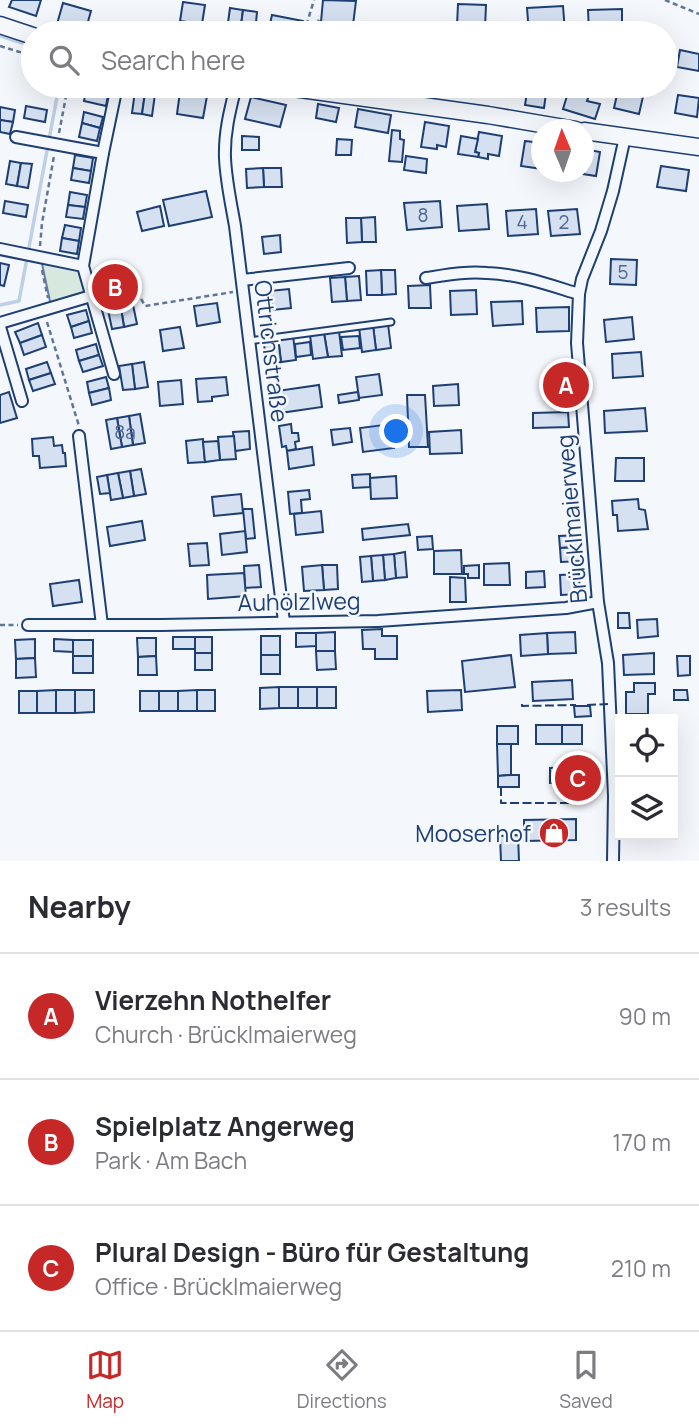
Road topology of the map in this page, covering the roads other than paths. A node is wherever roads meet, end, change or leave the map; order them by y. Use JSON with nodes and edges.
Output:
{"nodes":[{"id":1,"x":0,"y":25,"type":"edge"},
{"id":2,"x":21,"y":32,"type":"edge"},
{"id":3,"x":114,"y":98,"type":"edge"},
{"id":4,"x":233,"y":98,"type":"edge"},
{"id":5,"x":365,"y":98,"type":"edge"},
{"id":6,"x":531,"y":122,"type":"edge"},
{"id":7,"x":594,"y":133,"type":"edge"},
{"id":8,"x":16,"y":137,"type":"dead end"},
{"id":9,"x":625,"y":137,"type":"junction"},
{"id":10,"x":699,"y":147,"type":"edge"},
{"id":11,"x":103,"y":153,"type":"junction"},
{"id":12,"x":0,"y":248,"type":"edge"},
{"id":13,"x":83,"y":266,"type":"junction"},
{"id":14,"x":349,"y":268,"type":"dead end"},
{"id":15,"x":426,"y":278,"type":"dead end"},
{"id":16,"x":242,"y":286,"type":"junction"},
{"id":17,"x":579,"y":294,"type":"junction"},
{"id":18,"x":92,"y":301,"type":"junction"},
{"id":19,"x":391,"y":322,"type":"dead end"},
{"id":20,"x":0,"y":325,"type":"edge"},
{"id":21,"x":249,"y":341,"type":"junction"},
{"id":22,"x":114,"y":374,"type":"dead end"},
{"id":23,"x":22,"y":401,"type":"dead end"},
{"id":24,"x":79,"y":436,"type":"road end"},
{"id":25,"x":598,"y":602,"type":"junction"},
{"id":26,"x":285,"y":622,"type":"junction"},
{"id":27,"x":28,"y":625,"type":"road end"},
{"id":28,"x":102,"y":625,"type":"junction"},
{"id":29,"x":613,"y":861,"type":"edge"}],
"edges":[{"from":1,"to":2,"type":"street"},
{"from":3,"to":11,"type":"street"},
{"from":4,"to":16,"type":"street","name":"Ottrichstraße"},
{"from":5,"to":6,"type":"street"},
{"from":7,"to":9,"type":"street"},
{"from":8,"to":11,"type":"street"},
{"from":9,"to":10,"type":"street"},
{"from":9,"to":17,"type":"street","name":"Brücklmaierweg"},
{"from":11,"to":13,"type":"street"},
{"from":12,"to":13,"type":"street"},
{"from":13,"to":18,"type":"street"},
{"from":14,"to":16,"type":"street"},
{"from":15,"to":17,"type":"street"},
{"from":16,"to":21,"type":"street","name":"Ottrichstraße"},
{"from":17,"to":25,"type":"street","name":"Brücklmaierweg"},
{"from":18,"to":20,"type":"street"},
{"from":18,"to":22,"type":"street"},
{"from":19,"to":21,"type":"lane"},
{"from":20,"to":23,"type":"street"},
{"from":21,"to":26,"type":"street","name":"Ottrichstraße"},
{"from":24,"to":28,"type":"street"},
{"from":25,"to":26,"type":"street","name":"Auhölzlweg"},
{"from":25,"to":29,"type":"street","name":"Brücklmaierweg"},
{"from":26,"to":28,"type":"street","name":"Auhölzlweg"},
{"from":27,"to":28,"type":"street","name":"Auhölzlweg"}]}
